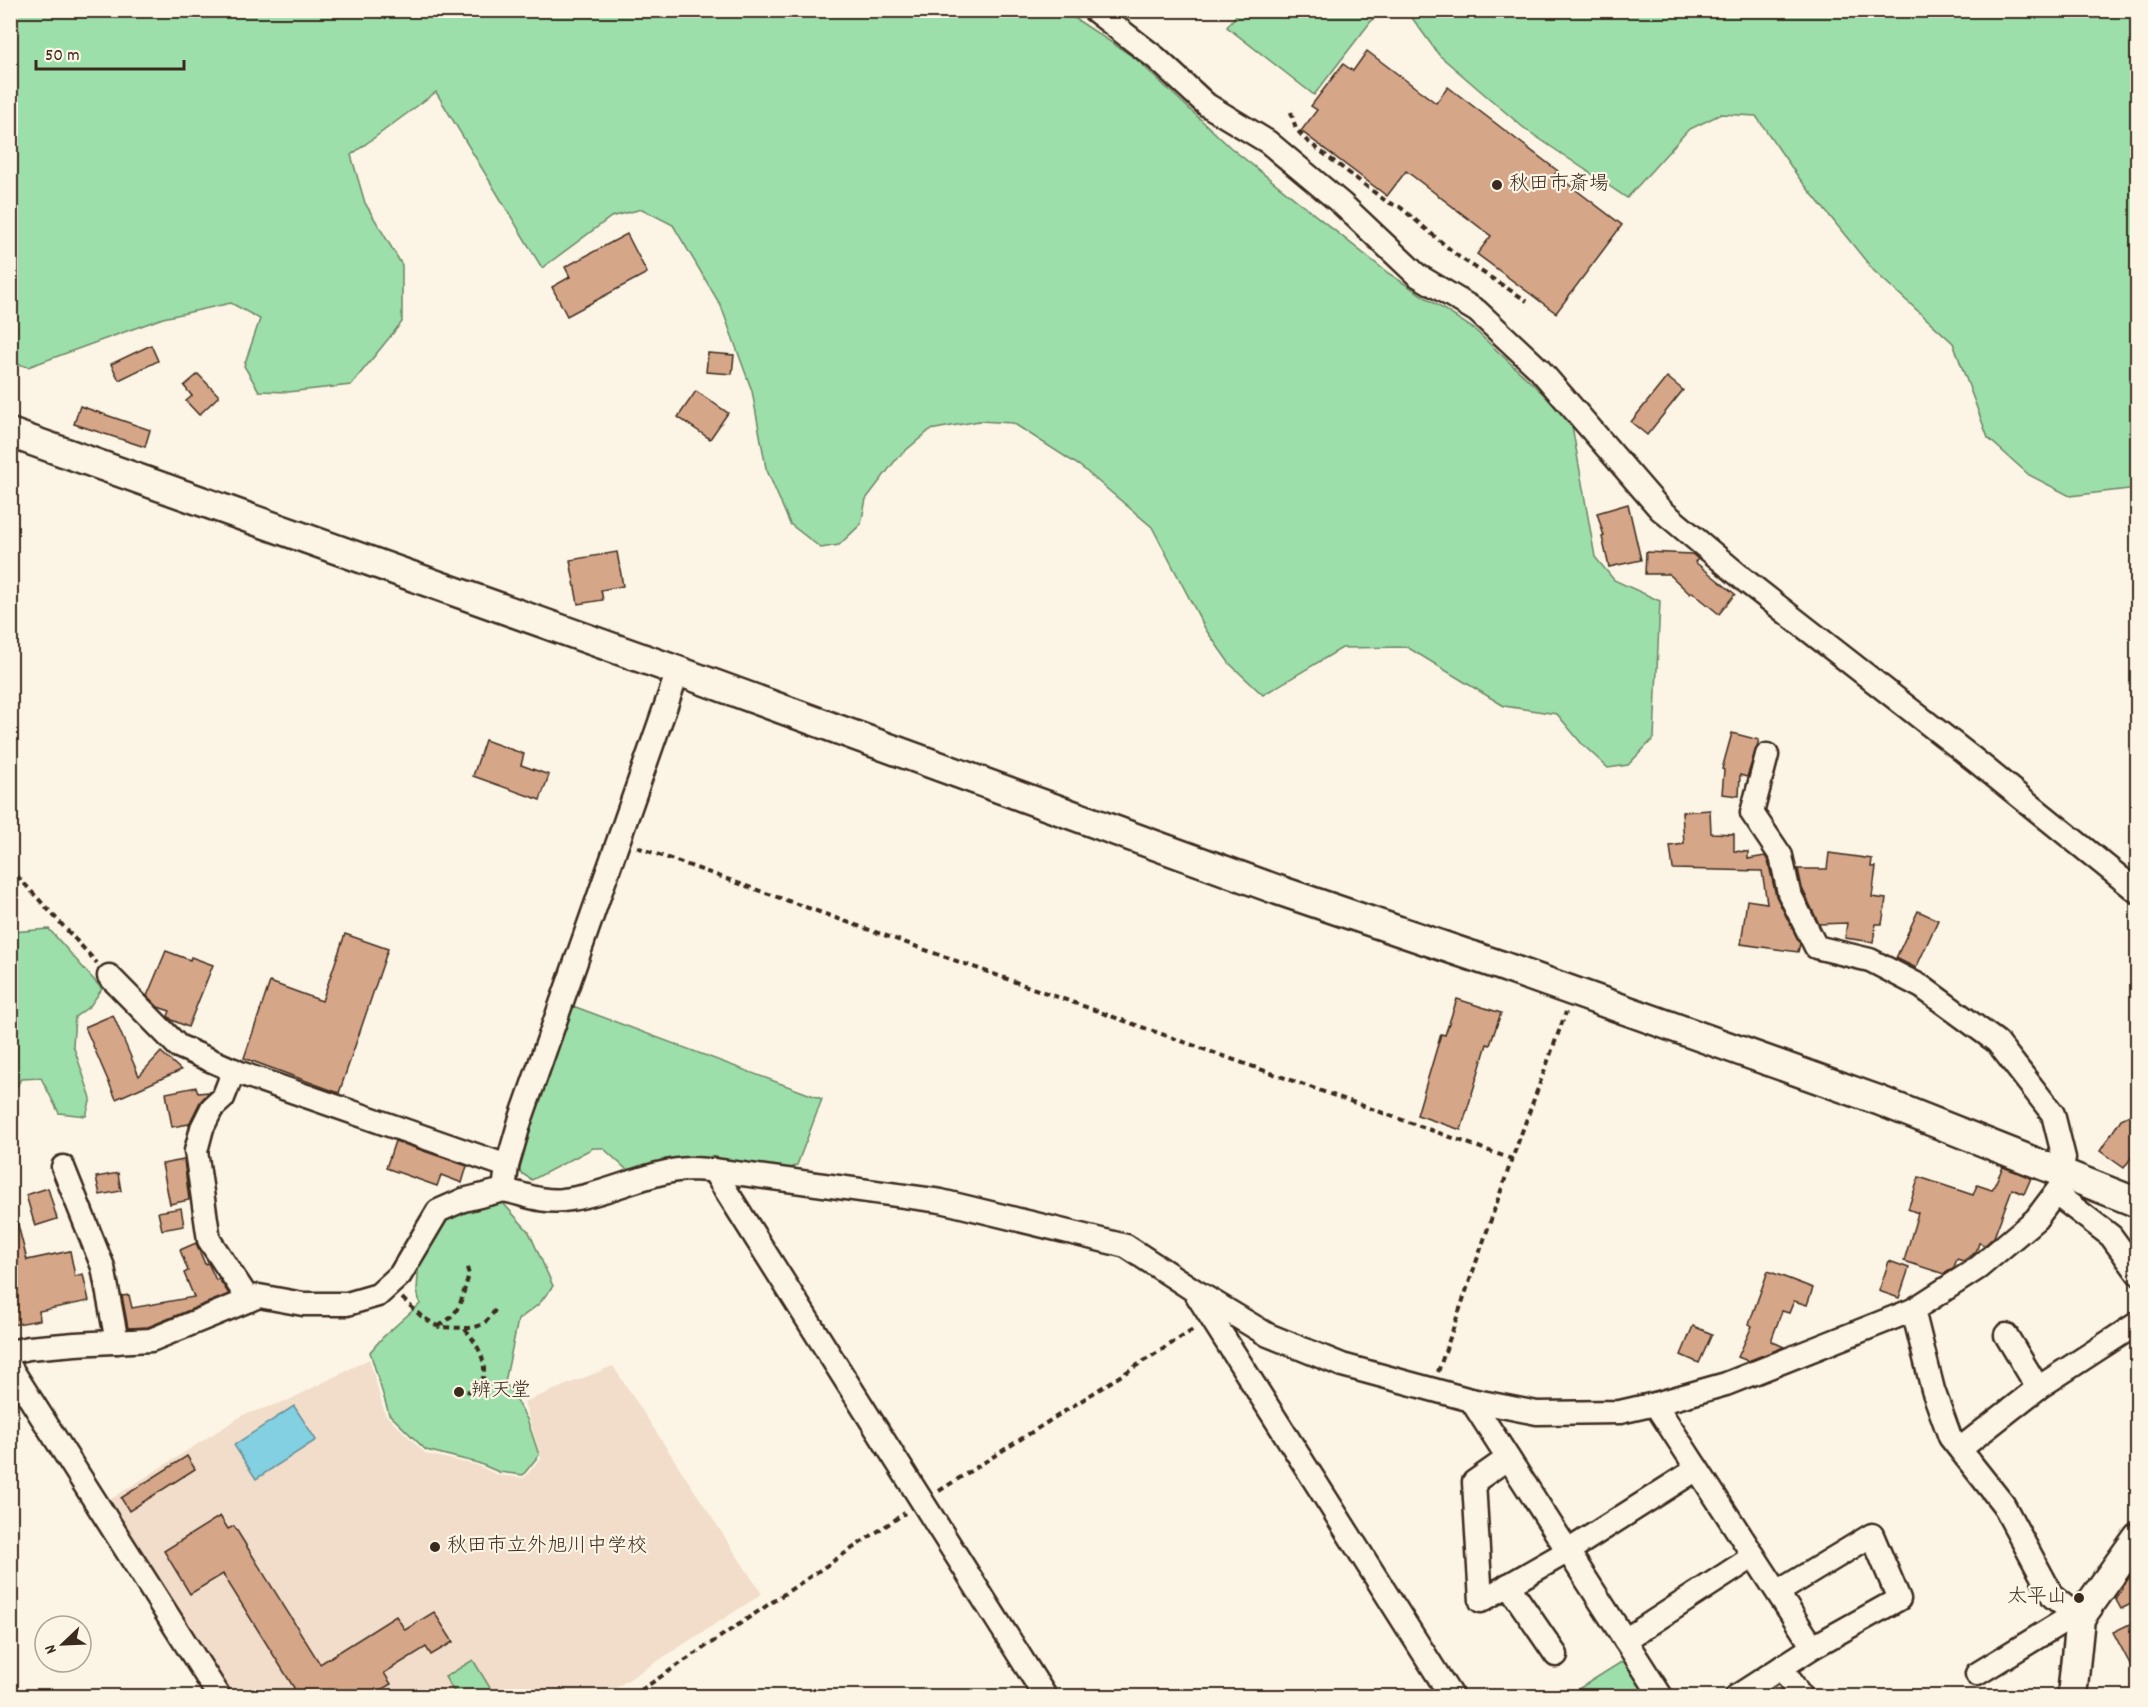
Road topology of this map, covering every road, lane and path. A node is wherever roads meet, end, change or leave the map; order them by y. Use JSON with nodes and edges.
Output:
{"nodes":[{"id":1,"x":1094,"y":10,"type":"edge"},
{"id":2,"x":1291,"y":112,"type":"dead end"},
{"id":3,"x":1527,"y":301,"type":"dead end"},
{"id":4,"x":10,"y":433,"type":"edge"},
{"id":5,"x":678,"y":671,"type":"junction"},
{"id":6,"x":1767,"y":755,"type":"dead end"},
{"id":7,"x":619,"y":841,"type":"junction"},
{"id":8,"x":10,"y":868,"type":"edge"},
{"id":9,"x":2138,"y":892,"type":"edge"},
{"id":10,"x":109,"y":976,"type":"joint"},
{"id":11,"x":1574,"y":992,"type":"junction"},
{"id":12,"x":234,"y":1070,"type":"junction"},
{"id":13,"x":1512,"y":1159,"type":"junction"},
{"id":14,"x":507,"y":1166,"type":"junction"},
{"id":15,"x":63,"y":1167,"type":"dead end"},
{"id":16,"x":713,"y":1170,"type":"junction"},
{"id":17,"x":2062,"y":1180,"type":"junction"},
{"id":18,"x":504,"y":1190,"type":"junction"},
{"id":19,"x":2138,"y":1203,"type":"edge"},
{"id":20,"x":466,"y":1264,"type":"dead end"},
{"id":21,"x":2138,"y":1273,"type":"edge"},
{"id":22,"x":389,"y":1285,"type":"junction"},
{"id":23,"x":1194,"y":1291,"type":"junction"},
{"id":24,"x":249,"y":1300,"type":"junction"},
{"id":25,"x":497,"y":1307,"type":"dead end"},
{"id":26,"x":1913,"y":1310,"type":"junction"},
{"id":27,"x":1212,"y":1318,"type":"junction"},
{"id":28,"x":2138,"y":1323,"type":"edge"},
{"id":29,"x":439,"y":1327,"type":"junction"},
{"id":30,"x":464,"y":1328,"type":"junction"},
{"id":31,"x":2006,"y":1335,"type":"dead end"},
{"id":32,"x":117,"y":1342,"type":"junction"},
{"id":33,"x":10,"y":1352,"type":"edge"},
{"id":34,"x":10,"y":1367,"type":"edge"},
{"id":35,"x":2038,"y":1388,"type":"junction"},
{"id":36,"x":1432,"y":1390,"type":"junction"},
{"id":37,"x":463,"y":1391,"type":"dead end"},
{"id":38,"x":1471,"y":1400,"type":"junction"},
{"id":39,"x":1655,"y":1404,"type":"junction"},
{"id":40,"x":1960,"y":1449,"type":"junction"},
{"id":41,"x":1508,"y":1458,"type":"junction"},
{"id":42,"x":1697,"y":1469,"type":"junction"},
{"id":43,"x":922,"y":1502,"type":"junction"},
{"id":44,"x":2138,"y":1537,"type":"edge"},
{"id":45,"x":1568,"y":1551,"type":"junction"},
{"id":46,"x":1754,"y":1556,"type":"junction"},
{"id":47,"x":1508,"y":1586,"type":"junction"},
{"id":48,"x":1778,"y":1592,"type":"junction"},
{"id":49,"x":2078,"y":1616,"type":"junction"},
{"id":50,"x":1625,"y":1640,"type":"junction"},
{"id":51,"x":1813,"y":1647,"type":"junction"},
{"id":52,"x":1556,"y":1656,"type":"dead end"},
{"id":53,"x":1782,"y":1667,"type":"junction"},
{"id":54,"x":1977,"y":1674,"type":"dead end"},
{"id":55,"x":219,"y":1696,"type":"edge"},
{"id":56,"x":634,"y":1696,"type":"edge"},
{"id":57,"x":1045,"y":1696,"type":"edge"},
{"id":58,"x":1451,"y":1696,"type":"edge"},
{"id":59,"x":1661,"y":1696,"type":"edge"},
{"id":60,"x":1737,"y":1696,"type":"edge"},
{"id":61,"x":1800,"y":1696,"type":"edge"},
{"id":62,"x":2072,"y":1696,"type":"edge"}],
"edges":[{"from":1,"to":9,"type":"street"},
{"from":2,"to":3,"type":"path"},
{"from":4,"to":5,"type":"street"},
{"from":5,"to":7,"type":"street"},
{"from":5,"to":11,"type":"street"},
{"from":6,"to":17,"type":"street"},
{"from":7,"to":13,"type":"path"},
{"from":7,"to":14,"type":"street"},
{"from":8,"to":10,"type":"path"},
{"from":10,"to":12,"type":"street"},
{"from":11,"to":13,"type":"path"},
{"from":11,"to":17,"type":"street"},
{"from":12,"to":14,"type":"street"},
{"from":12,"to":24,"type":"street"},
{"from":13,"to":36,"type":"path"},
{"from":14,"to":18,"type":"street"},
{"from":15,"to":32,"type":"street"},
{"from":16,"to":18,"type":"street"},
{"from":16,"to":23,"type":"street"},
{"from":16,"to":43,"type":"street"},
{"from":17,"to":19,"type":"street"},
{"from":17,"to":21,"type":"street"},
{"from":17,"to":26,"type":"street"},
{"from":18,"to":22,"type":"street"},
{"from":20,"to":29,"type":"path"},
{"from":22,"to":24,"type":"street"},
{"from":22,"to":29,"type":"path"},
{"from":23,"to":27,"type":"street"},
{"from":23,"to":36,"type":"street"},
{"from":24,"to":32,"type":"street"},
{"from":25,"to":30,"type":"path"},
{"from":26,"to":39,"type":"street"},
{"from":26,"to":40,"type":"street"},
{"from":27,"to":43,"type":"path"},
{"from":27,"to":58,"type":"street"},
{"from":28,"to":35,"type":"street"},
{"from":29,"to":30,"type":"path"},
{"from":30,"to":37,"type":"path"},
{"from":31,"to":35,"type":"street"},
{"from":32,"to":33,"type":"street"},
{"from":34,"to":55,"type":"street"},
{"from":35,"to":40,"type":"street"},
{"from":36,"to":38,"type":"street"},
{"from":38,"to":39,"type":"street"},
{"from":38,"to":41,"type":"street"},
{"from":39,"to":42,"type":"street"},
{"from":40,"to":49,"type":"street"},
{"from":41,"to":45,"type":"street"},
{"from":41,"to":47,"type":"street"},
{"from":42,"to":45,"type":"street"},
{"from":42,"to":46,"type":"street"},
{"from":43,"to":56,"type":"path"},
{"from":43,"to":57,"type":"street"},
{"from":44,"to":49,"type":"street"},
{"from":45,"to":47,"type":"street"},
{"from":45,"to":50,"type":"street"},
{"from":46,"to":48,"type":"street"},
{"from":46,"to":50,"type":"street"},
{"from":47,"to":52,"type":"street"},
{"from":48,"to":51,"type":"street"},
{"from":48,"to":51,"type":"street"},
{"from":49,"to":54,"type":"street"},
{"from":49,"to":62,"type":"street"},
{"from":50,"to":59,"type":"street"},
{"from":51,"to":53,"type":"street"},
{"from":53,"to":60,"type":"street"},
{"from":53,"to":61,"type":"street"}]}
